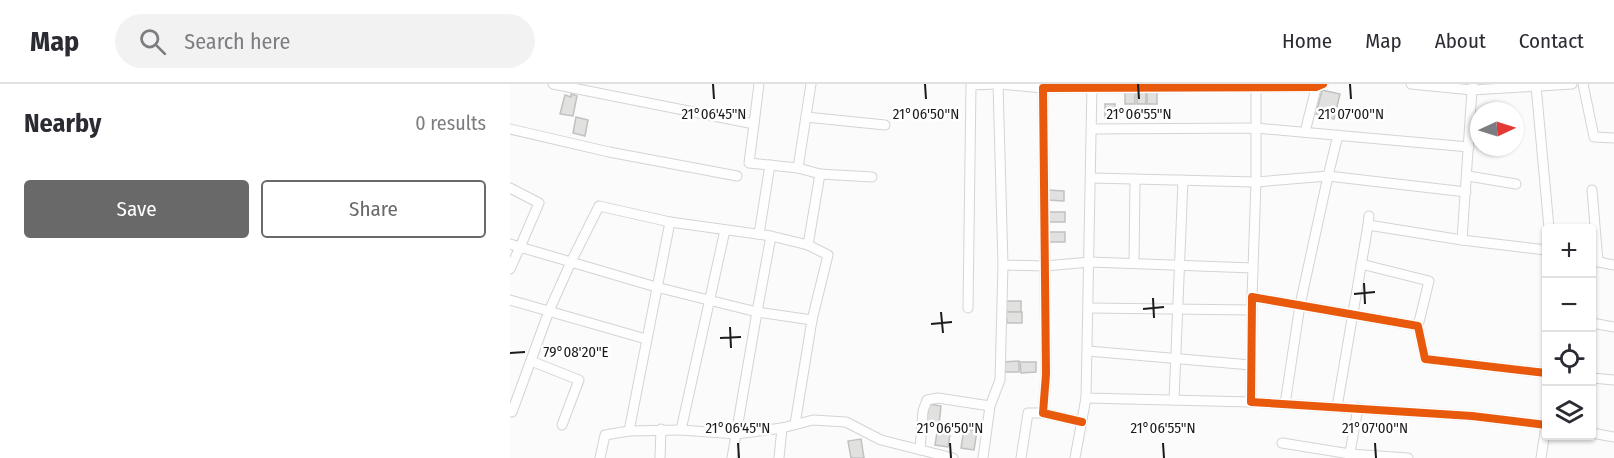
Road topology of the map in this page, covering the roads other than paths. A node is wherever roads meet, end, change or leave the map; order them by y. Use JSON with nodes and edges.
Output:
{"nodes":[{"id":1,"x":553,"y":84,"type":"edge"},
{"id":2,"x":759,"y":84,"type":"edge"},
{"id":3,"x":811,"y":84,"type":"edge"},
{"id":4,"x":998,"y":84,"type":"edge"},
{"id":5,"x":1412,"y":84,"type":"edge"},
{"id":6,"x":1572,"y":84,"type":"edge"},
{"id":7,"x":1583,"y":84,"type":"edge"},
{"id":8,"x":1319,"y":85,"type":"edge"},
{"id":9,"x":1092,"y":86,"type":"edge"},
{"id":10,"x":1256,"y":86,"type":"edge"},
{"id":11,"x":1536,"y":86,"type":"junction"},
{"id":12,"x":1473,"y":87,"type":"edge"},
{"id":13,"x":1043,"y":88,"type":"junction"},
{"id":14,"x":806,"y":117,"type":"junction"},
{"id":15,"x":754,"y":124,"type":"junction"},
{"id":16,"x":885,"y":125,"type":"dead end"},
{"id":17,"x":1256,"y":128,"type":"junction"},
{"id":18,"x":510,"y":129,"type":"edge"},
{"id":19,"x":1092,"y":129,"type":"junction"},
{"id":20,"x":1305,"y":132,"type":"junction"},
{"id":21,"x":1338,"y":135,"type":"junction"},
{"id":22,"x":1614,"y":138,"type":"edge"},
{"id":23,"x":1469,"y":147,"type":"junction"},
{"id":24,"x":770,"y":165,"type":"junction"},
{"id":25,"x":798,"y":168,"type":"junction"},
{"id":26,"x":820,"y":174,"type":"junction"},
{"id":27,"x":737,"y":176,"type":"dead end"},
{"id":28,"x":1328,"y":176,"type":"junction"},
{"id":29,"x":1468,"y":176,"type":"junction"},
{"id":30,"x":872,"y":177,"type":"dead end"},
{"id":31,"x":1092,"y":178,"type":"junction"},
{"id":32,"x":1135,"y":179,"type":"junction"},
{"id":33,"x":1183,"y":180,"type":"junction"},
{"id":34,"x":1256,"y":182,"type":"junction"},
{"id":35,"x":1516,"y":184,"type":"dead end"},
{"id":36,"x":510,"y":188,"type":"edge"},
{"id":37,"x":1592,"y":190,"type":"dead end"},
{"id":38,"x":1467,"y":192,"type":"junction"},
{"id":39,"x":670,"y":222,"type":"junction"},
{"id":40,"x":1549,"y":224,"type":"edge"},
{"id":41,"x":1593,"y":224,"type":"edge"},
{"id":42,"x":724,"y":230,"type":"junction"},
{"id":43,"x":759,"y":234,"type":"junction"},
{"id":44,"x":771,"y":236,"type":"junction"},
{"id":45,"x":1462,"y":240,"type":"junction"},
{"id":46,"x":808,"y":245,"type":"junction"},
{"id":47,"x":515,"y":246,"type":"edge"},
{"id":48,"x":1542,"y":250,"type":"edge"},
{"id":49,"x":571,"y":262,"type":"junction"},
{"id":50,"x":1090,"y":262,"type":"junction"},
{"id":51,"x":1596,"y":262,"type":"edge"},
{"id":52,"x":1134,"y":264,"type":"junction"},
{"id":53,"x":1361,"y":264,"type":"junction"},
{"id":54,"x":1003,"y":265,"type":"junction"},
{"id":55,"x":1614,"y":265,"type":"edge"},
{"id":56,"x":1045,"y":266,"type":"junction"},
{"id":57,"x":1179,"y":266,"type":"junction"},
{"id":58,"x":1253,"y":268,"type":"junction"},
{"id":59,"x":510,"y":269,"type":"edge"},
{"id":60,"x":656,"y":287,"type":"junction"},
{"id":61,"x":1252,"y":297,"type":"junction"},
{"id":62,"x":510,"y":300,"type":"edge"},
{"id":63,"x":709,"y":300,"type":"junction"},
{"id":64,"x":1300,"y":305,"type":"junction"},
{"id":65,"x":969,"y":308,"type":"dead end"},
{"id":66,"x":1089,"y":308,"type":"junction"},
{"id":67,"x":549,"y":310,"type":"junction"},
{"id":68,"x":1252,"y":310,"type":"junction"},
{"id":69,"x":1178,"y":311,"type":"junction"},
{"id":70,"x":757,"y":312,"type":"junction"},
{"id":71,"x":1353,"y":314,"type":"junction"},
{"id":72,"x":812,"y":320,"type":"junction"},
{"id":73,"x":1596,"y":324,"type":"edge"},
{"id":74,"x":1418,"y":326,"type":"junction"},
{"id":75,"x":1614,"y":327,"type":"edge"},
{"id":76,"x":646,"y":339,"type":"junction"},
{"id":77,"x":1088,"y":351,"type":"junction"},
{"id":78,"x":1176,"y":358,"type":"junction"},
{"id":79,"x":531,"y":361,"type":"junction"},
{"id":80,"x":1251,"y":365,"type":"junction"},
{"id":81,"x":1542,"y":373,"type":"edge"},
{"id":82,"x":1596,"y":378,"type":"edge"},
{"id":83,"x":1614,"y":380,"type":"edge"},
{"id":84,"x":1086,"y":398,"type":"junction"},
{"id":85,"x":1174,"y":400,"type":"junction"},
{"id":86,"x":1251,"y":402,"type":"junction"},
{"id":87,"x":1285,"y":404,"type":"junction"},
{"id":88,"x":990,"y":406,"type":"junction"},
{"id":89,"x":1337,"y":407,"type":"junction"},
{"id":90,"x":1358,"y":408,"type":"junction"},
{"id":91,"x":512,"y":412,"type":"dead end"},
{"id":92,"x":1043,"y":413,"type":"junction"},
{"id":93,"x":1082,"y":422,"type":"junction"},
{"id":94,"x":795,"y":424,"type":"junction"},
{"id":95,"x":562,"y":425,"type":"dead end"},
{"id":96,"x":1542,"y":425,"type":"edge"},
{"id":97,"x":782,"y":428,"type":"junction"},
{"id":98,"x":661,"y":429,"type":"junction"},
{"id":99,"x":681,"y":430,"type":"junction"},
{"id":100,"x":629,"y":431,"type":"junction"},
{"id":101,"x":736,"y":434,"type":"junction"},
{"id":102,"x":1596,"y":434,"type":"edge"},
{"id":103,"x":1614,"y":437,"type":"edge"},
{"id":104,"x":1544,"y":440,"type":"edge"},
{"id":105,"x":1282,"y":443,"type":"dead end"},
{"id":106,"x":920,"y":450,"type":"junction"},
{"id":107,"x":1350,"y":456,"type":"edge"},
{"id":108,"x":600,"y":458,"type":"edge"},
{"id":109,"x":660,"y":458,"type":"edge"},
{"id":110,"x":732,"y":458,"type":"edge"},
{"id":111,"x":779,"y":458,"type":"edge"},
{"id":112,"x":953,"y":458,"type":"edge"},
{"id":113,"x":983,"y":458,"type":"edge"},
{"id":114,"x":1021,"y":458,"type":"edge"},
{"id":115,"x":1075,"y":458,"type":"edge"},
{"id":116,"x":1408,"y":458,"type":"edge"},
{"id":117,"x":1541,"y":458,"type":"edge"}],
"edges":[{"from":1,"to":15,"type":"street"},
{"from":2,"to":15,"type":"street"},
{"from":3,"to":14,"type":"street"},
{"from":4,"to":13,"type":"street"},
{"from":4,"to":54,"type":"street"},
{"from":4,"to":65,"type":"street"},
{"from":5,"to":12,"type":"street"},
{"from":6,"to":11,"type":"street"},
{"from":7,"to":22,"type":"street"},
{"from":8,"to":10,"type":"street"},
{"from":8,"to":20,"type":"street"},
{"from":9,"to":10,"type":"street"},
{"from":9,"to":13,"type":"street"},
{"from":9,"to":19,"type":"street"},
{"from":10,"to":17,"type":"street"},
{"from":11,"to":12,"type":"street"},
{"from":11,"to":40,"type":"street"},
{"from":12,"to":23,"type":"street"},
{"from":13,"to":56,"type":"street"},
{"from":14,"to":16,"type":"street"},
{"from":14,"to":25,"type":"street"},
{"from":15,"to":24,"type":"street"},
{"from":17,"to":19,"type":"street"},
{"from":17,"to":20,"type":"street"},
{"from":17,"to":34,"type":"street"},
{"from":18,"to":27,"type":"street"},
{"from":19,"to":31,"type":"street"},
{"from":20,"to":21,"type":"street"},
{"from":21,"to":23,"type":"street"},
{"from":21,"to":28,"type":"street"},
{"from":23,"to":29,"type":"street"},
{"from":24,"to":25,"type":"street"},
{"from":24,"to":43,"type":"street"},
{"from":25,"to":26,"type":"street"},
{"from":26,"to":30,"type":"street"},
{"from":26,"to":46,"type":"street"},
{"from":28,"to":34,"type":"street"},
{"from":28,"to":38,"type":"street"},
{"from":28,"to":64,"type":"street"},
{"from":29,"to":35,"type":"street"},
{"from":29,"to":38,"type":"street"},
{"from":31,"to":32,"type":"street"},
{"from":31,"to":50,"type":"street"},
{"from":32,"to":33,"type":"street"},
{"from":32,"to":52,"type":"street"},
{"from":33,"to":34,"type":"street"},
{"from":33,"to":57,"type":"street"},
{"from":34,"to":58,"type":"street"},
{"from":36,"to":47,"type":"street"},
{"from":37,"to":41,"type":"street"},
{"from":38,"to":45,"type":"street"},
{"from":39,"to":42,"type":"street"},
{"from":39,"to":49,"type":"street"},
{"from":39,"to":60,"type":"street"},
{"from":42,"to":43,"type":"street"},
{"from":42,"to":63,"type":"street"},
{"from":43,"to":44,"type":"street"},
{"from":44,"to":46,"type":"street"},
{"from":44,"to":70,"type":"street"},
{"from":45,"to":48,"type":"street"},
{"from":45,"to":53,"type":"street"},
{"from":46,"to":72,"type":"street"},
{"from":47,"to":49,"type":"street"},
{"from":47,"to":59,"type":"street"},
{"from":49,"to":60,"type":"street"},
{"from":49,"to":67,"type":"street"},
{"from":50,"to":52,"type":"street"},
{"from":50,"to":56,"type":"street"},
{"from":50,"to":66,"type":"street"},
{"from":51,"to":55,"type":"street"},
{"from":52,"to":57,"type":"street"},
{"from":53,"to":71,"type":"street"},
{"from":53,"to":74,"type":"street"},
{"from":54,"to":56,"type":"street"},
{"from":54,"to":88,"type":"street"},
{"from":56,"to":92,"type":"street"},
{"from":57,"to":58,"type":"street"},
{"from":57,"to":69,"type":"street"},
{"from":58,"to":61,"type":"street"},
{"from":60,"to":63,"type":"street"},
{"from":60,"to":76,"type":"street"},
{"from":61,"to":64,"type":"street"},
{"from":61,"to":68,"type":"street"},
{"from":62,"to":67,"type":"street"},
{"from":63,"to":70,"type":"street"},
{"from":63,"to":99,"type":"street"},
{"from":64,"to":71,"type":"street"},
{"from":64,"to":87,"type":"street"},
{"from":66,"to":69,"type":"street"},
{"from":66,"to":77,"type":"street"},
{"from":67,"to":76,"type":"street"},
{"from":67,"to":79,"type":"street"},
{"from":68,"to":69,"type":"street"},
{"from":68,"to":80,"type":"street"},
{"from":69,"to":78,"type":"street"},
{"from":70,"to":72,"type":"street"},
{"from":70,"to":101,"type":"street"},
{"from":71,"to":74,"type":"street"},
{"from":71,"to":89,"type":"street"},
{"from":72,"to":94,"type":"street"},
{"from":73,"to":75,"type":"street"},
{"from":74,"to":81,"type":"street"},
{"from":76,"to":100,"type":"street"},
{"from":77,"to":78,"type":"street"},
{"from":77,"to":84,"type":"street"},
{"from":78,"to":80,"type":"street"},
{"from":78,"to":85,"type":"street"},
{"from":79,"to":91,"type":"street"},
{"from":79,"to":95,"type":"street"},
{"from":80,"to":86,"type":"street"},
{"from":82,"to":83,"type":"street"},
{"from":84,"to":85,"type":"street"},
{"from":84,"to":93,"type":"street"},
{"from":85,"to":86,"type":"street"},
{"from":86,"to":87,"type":"street"},
{"from":87,"to":89,"type":"street"},
{"from":88,"to":106,"type":"street"},
{"from":88,"to":113,"type":"street"},
{"from":89,"to":90,"type":"street"},
{"from":90,"to":96,"type":"street"},
{"from":90,"to":107,"type":"street"},
{"from":92,"to":93,"type":"street"},
{"from":92,"to":114,"type":"street"},
{"from":93,"to":115,"type":"street"},
{"from":94,"to":97,"type":"street"},
{"from":94,"to":106,"type":"street"},
{"from":97,"to":101,"type":"street"},
{"from":97,"to":111,"type":"street"},
{"from":98,"to":99,"type":"street"},
{"from":98,"to":100,"type":"street"},
{"from":98,"to":109,"type":"street"},
{"from":99,"to":101,"type":"street"},
{"from":100,"to":108,"type":"street"},
{"from":101,"to":110,"type":"street"},
{"from":102,"to":103,"type":"street"},
{"from":104,"to":117,"type":"street"},
{"from":105,"to":107,"type":"street"},
{"from":106,"to":112,"type":"street"},
{"from":107,"to":116,"type":"street"}]}
